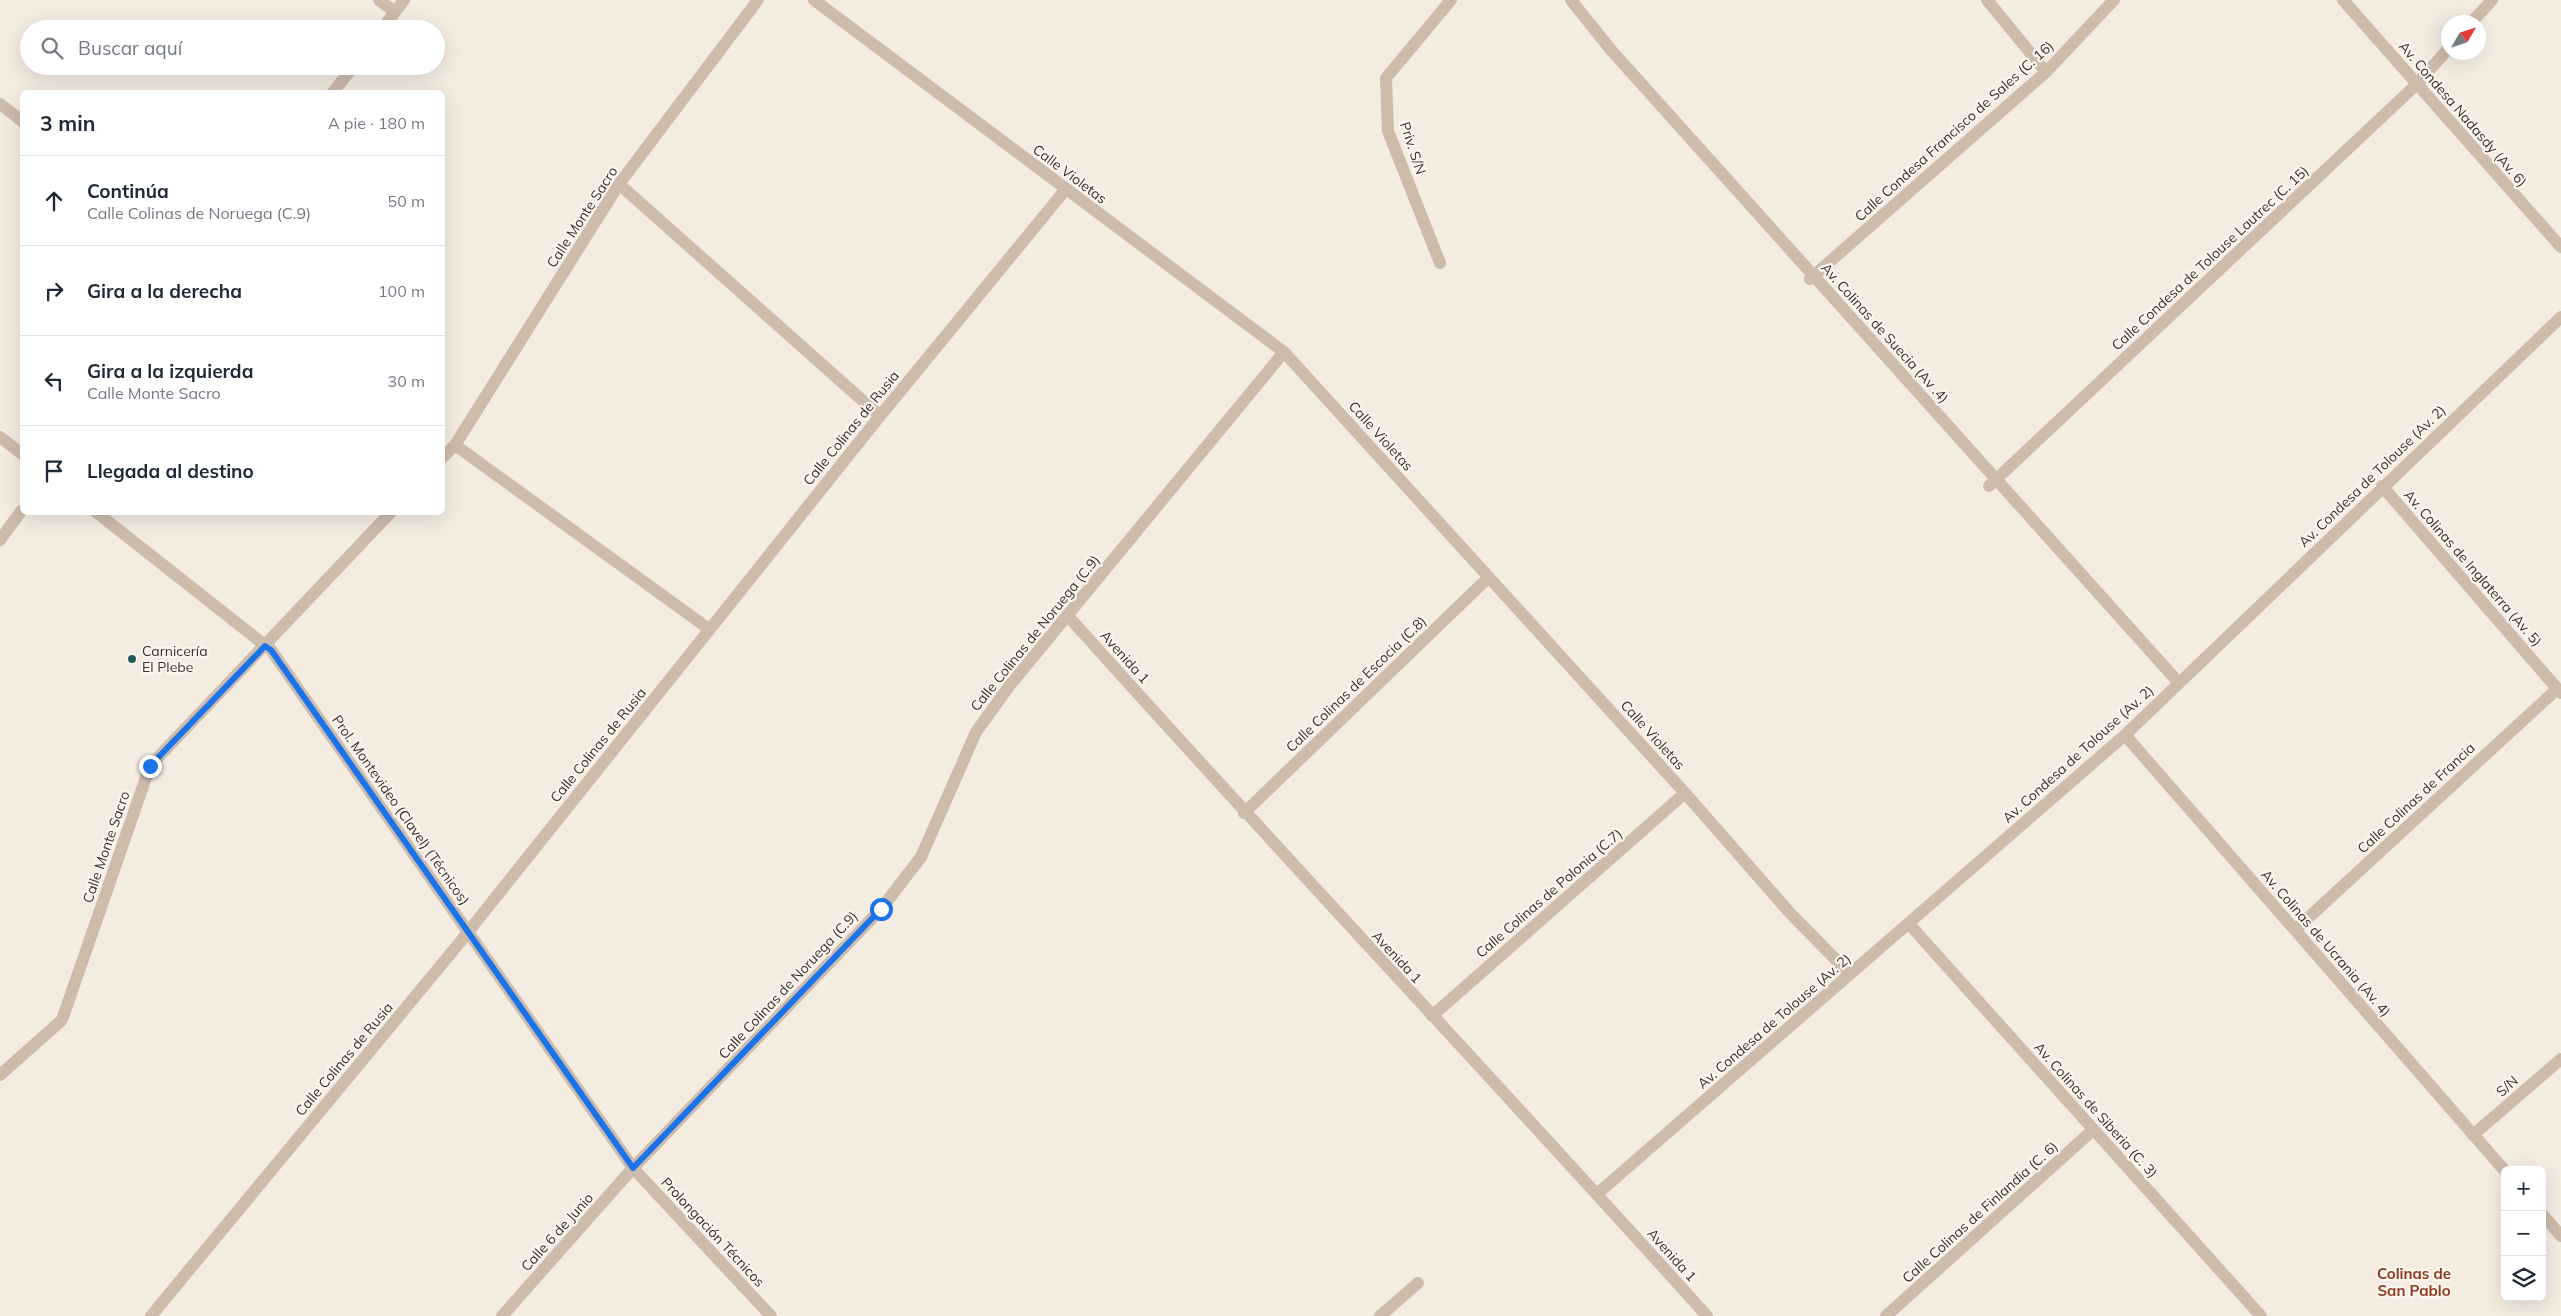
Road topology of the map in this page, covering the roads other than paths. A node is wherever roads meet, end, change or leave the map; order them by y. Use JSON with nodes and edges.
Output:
{"nodes":[{"id":1,"x":379,"y":0,"type":"edge"},
{"id":2,"x":404,"y":0,"type":"edge"},
{"id":3,"x":758,"y":0,"type":"edge"},
{"id":4,"x":814,"y":0,"type":"edge"},
{"id":5,"x":1451,"y":0,"type":"edge"},
{"id":6,"x":1571,"y":0,"type":"edge"},
{"id":7,"x":1987,"y":0,"type":"edge"},
{"id":8,"x":2114,"y":0,"type":"edge"},
{"id":9,"x":2344,"y":0,"type":"edge"},
{"id":10,"x":2492,"y":0,"type":"edge"},
{"id":11,"x":395,"y":12,"type":"junction"},
{"id":12,"x":2478,"y":15,"type":"edge"},
{"id":13,"x":389,"y":20,"type":"edge"},
{"id":14,"x":2441,"y":57,"type":"edge"},
{"id":15,"x":2046,"y":72,"type":"junction"},
{"id":16,"x":347,"y":75,"type":"edge"},
{"id":17,"x":2417,"y":84,"type":"junction"},
{"id":18,"x":336,"y":90,"type":"edge"},
{"id":19,"x":0,"y":104,"type":"edge"},
{"id":20,"x":20,"y":119,"type":"edge"},
{"id":21,"x":619,"y":184,"type":"junction"},
{"id":22,"x":1066,"y":189,"type":"junction"},
{"id":23,"x":2561,"y":247,"type":"edge"},
{"id":24,"x":1440,"y":263,"type":"dead end"},
{"id":25,"x":1812,"y":278,"type":"junction"},
{"id":26,"x":2561,"y":316,"type":"edge"},
{"id":27,"x":1284,"y":352,"type":"junction"},
{"id":28,"x":880,"y":416,"type":"junction"},
{"id":29,"x":0,"y":437,"type":"edge"},
{"id":30,"x":455,"y":445,"type":"junction"},
{"id":31,"x":20,"y":452,"type":"edge"},
{"id":32,"x":445,"y":455,"type":"edge"},
{"id":33,"x":1992,"y":482,"type":"junction"},
{"id":34,"x":2382,"y":486,"type":"junction"},
{"id":35,"x":20,"y":513,"type":"edge"},
{"id":36,"x":100,"y":515,"type":"edge"},
{"id":37,"x":388,"y":515,"type":"edge"},
{"id":38,"x":0,"y":540,"type":"edge"},
{"id":39,"x":1489,"y":577,"type":"junction"},
{"id":40,"x":1068,"y":616,"type":"junction"},
{"id":41,"x":710,"y":630,"type":"junction"},
{"id":42,"x":265,"y":646,"type":"junction"},
{"id":43,"x":2179,"y":683,"type":"junction"},
{"id":44,"x":2559,"y":691,"type":"edge"},
{"id":45,"x":2125,"y":735,"type":"junction"},
{"id":46,"x":1685,"y":793,"type":"junction"},
{"id":47,"x":1244,"y":813,"type":"junction"},
{"id":48,"x":1909,"y":924,"type":"junction"},
{"id":49,"x":2295,"y":930,"type":"junction"},
{"id":50,"x":468,"y":932,"type":"junction"},
{"id":51,"x":1850,"y":974,"type":"junction"},
{"id":52,"x":1432,"y":1016,"type":"junction"},
{"id":53,"x":2561,"y":1059,"type":"edge"},
{"id":54,"x":0,"y":1075,"type":"edge"},
{"id":55,"x":2093,"y":1130,"type":"junction"},
{"id":56,"x":2473,"y":1135,"type":"junction"},
{"id":57,"x":2501,"y":1166,"type":"edge"},
{"id":58,"x":633,"y":1168,"type":"junction"},
{"id":59,"x":1597,"y":1194,"type":"junction"},
{"id":60,"x":2546,"y":1219,"type":"edge"},
{"id":61,"x":2561,"y":1236,"type":"edge"},
{"id":62,"x":1418,"y":1283,"type":"dead end"},
{"id":63,"x":150,"y":1316,"type":"edge"},
{"id":64,"x":502,"y":1316,"type":"edge"},
{"id":65,"x":771,"y":1316,"type":"edge"},
{"id":66,"x":1380,"y":1316,"type":"edge"},
{"id":67,"x":1707,"y":1316,"type":"edge"},
{"id":68,"x":1886,"y":1316,"type":"edge"},
{"id":69,"x":2261,"y":1316,"type":"edge"}],
"edges":[{"from":1,"to":11,"type":"street"},
{"from":2,"to":11,"type":"street"},
{"from":3,"to":21,"type":"street","name":"Calle Monte Sacro"},
{"from":4,"to":22,"type":"street","name":"Calle Violetas"},
{"from":5,"to":24,"type":"street","name":"Priv. S/N"},
{"from":6,"to":25,"type":"street","name":"Av. Colinas de Suecia (Av .4)"},
{"from":7,"to":15,"type":"street"},
{"from":8,"to":15,"type":"street","name":"Calle Condesa Francisco de Sales (C. 16)"},
{"from":9,"to":17,"type":"street","name":"Av. Condesa Nadasdy (Av. 6)"},
{"from":10,"to":12,"type":"street"},
{"from":11,"to":13,"type":"street"},
{"from":14,"to":17,"type":"street","name":"Calle Condesa de Tolouse Lautrec (C. 15)"},
{"from":15,"to":25,"type":"street","name":"Calle Condesa Francisco de Sales (C. 16)"},
{"from":16,"to":18,"type":"street"},
{"from":17,"to":23,"type":"street","name":"Av. Condesa Nadasdy (Av. 6)"},
{"from":17,"to":33,"type":"street","name":"Calle Condesa de Tolouse Lautrec (C. 15)"},
{"from":19,"to":20,"type":"street"},
{"from":21,"to":28,"type":"street"},
{"from":21,"to":30,"type":"street","name":"Calle Monte Sacro"},
{"from":22,"to":27,"type":"street","name":"Calle Violetas"},
{"from":22,"to":28,"type":"street","name":"Calle Colinas de Rusia"},
{"from":25,"to":33,"type":"street","name":"Av. Colinas de Suecia (Av .4)"},
{"from":26,"to":34,"type":"street","name":"Av. Condesa de Tolouse (Av. 2)"},
{"from":27,"to":39,"type":"street","name":"Calle Violetas"},
{"from":27,"to":40,"type":"street","name":"Calle Colinas de Noruega (C.9)"},
{"from":28,"to":41,"type":"street","name":"Calle Colinas de Rusia"},
{"from":29,"to":31,"type":"street"},
{"from":30,"to":32,"type":"street","name":"Calle Monte Sacro"},
{"from":30,"to":41,"type":"street"},
{"from":33,"to":43,"type":"street","name":"Av. Colinas de Suecia (Av .4)"},
{"from":34,"to":43,"type":"street","name":"Av. Condesa de Tolouse (Av. 2)"},
{"from":34,"to":44,"type":"street","name":"Av. Colinas de Inglaterra (Av. 5)"},
{"from":35,"to":38,"type":"street"},
{"from":36,"to":42,"type":"street","name":"Prol. Montevideo (Clavel) (Técnicos)"},
{"from":37,"to":42,"type":"street","name":"Calle Monte Sacro"},
{"from":39,"to":46,"type":"street","name":"Calle Violetas"},
{"from":39,"to":47,"type":"street","name":"Calle Colinas de Escocia (C.8)"},
{"from":40,"to":47,"type":"street","name":"Avenida 1"},
{"from":40,"to":58,"type":"street","name":"Calle Colinas de Noruega (C.9)"},
{"from":41,"to":50,"type":"street","name":"Calle Colinas de Rusia"},
{"from":42,"to":50,"type":"street","name":"Prol. Montevideo (Clavel) (Técnicos)"},
{"from":42,"to":54,"type":"street","name":"Calle Monte Sacro"},
{"from":43,"to":45,"type":"street","name":"Av. Condesa de Tolouse (Av. 2)"},
{"from":44,"to":49,"type":"street","name":"Calle Colinas de Francia"},
{"from":45,"to":48,"type":"street","name":"Av. Condesa de Tolouse (Av. 2)"},
{"from":45,"to":49,"type":"street","name":"Av. Colinas de Ucrania (Av. 4)"},
{"from":46,"to":51,"type":"street","name":"Calle Violetas"},
{"from":46,"to":52,"type":"street","name":"Calle Colinas de Polonia (C.7)"},
{"from":47,"to":52,"type":"street","name":"Avenida 1"},
{"from":48,"to":51,"type":"street","name":"Av. Condesa de Tolouse (Av. 2)"},
{"from":48,"to":55,"type":"street","name":"Av. Colinas de Siberia (C. 3)"},
{"from":49,"to":56,"type":"street","name":"Av. Colinas de Ucrania (Av. 4)"},
{"from":50,"to":58,"type":"street","name":"Prol. Montevideo (Clavel) (Técnicos)"},
{"from":50,"to":63,"type":"street","name":"Calle Colinas de Rusia"},
{"from":51,"to":59,"type":"street","name":"Av. Condesa de Tolouse (Av. 2)"},
{"from":52,"to":59,"type":"street","name":"Avenida 1"},
{"from":53,"to":56,"type":"street","name":"S/N"},
{"from":55,"to":68,"type":"street","name":"Calle Colinas de Finlandia (C. 6)"},
{"from":55,"to":69,"type":"street","name":"Av. Colinas de Siberia (C. 3)"},
{"from":56,"to":57,"type":"street","name":"Av. Colinas de Ucrania (Av. 4)"},
{"from":58,"to":64,"type":"street","name":"Calle 6 de Junio"},
{"from":58,"to":65,"type":"street","name":"Prolongación Técnicos"},
{"from":59,"to":67,"type":"street","name":"Avenida 1"},
{"from":60,"to":61,"type":"street"},
{"from":62,"to":66,"type":"street"}]}
